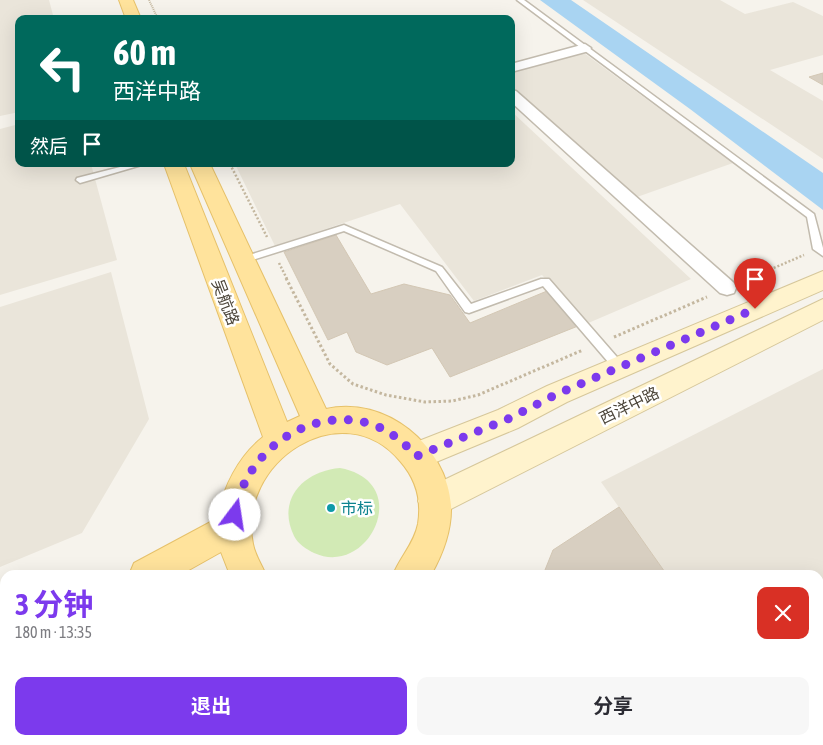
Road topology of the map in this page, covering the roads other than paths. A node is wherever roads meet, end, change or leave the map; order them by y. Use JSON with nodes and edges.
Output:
{"nodes":[{"id":1,"x":126,"y":0,"type":"edge"},
{"id":2,"x":520,"y":0,"type":"edge"},
{"id":3,"x":132,"y":15,"type":"edge"},
{"id":4,"x":585,"y":48,"type":"junction"},
{"id":5,"x":515,"y":67,"type":"edge"},
{"id":6,"x":515,"y":98,"type":"edge"},
{"id":7,"x":130,"y":167,"type":"edge"},
{"id":8,"x":175,"y":167,"type":"edge"},
{"id":9,"x":201,"y":167,"type":"edge"},
{"id":10,"x":80,"y":180,"type":"dead end"},
{"id":11,"x":823,"y":253,"type":"edge"},
{"id":12,"x":243,"y":260,"type":"junction"},
{"id":13,"x":823,"y":280,"type":"edge"},
{"id":14,"x":727,"y":288,"type":"dead end"},
{"id":15,"x":823,"y":309,"type":"edge"},
{"id":16,"x":267,"y":312,"type":"junction"},
{"id":17,"x":233,"y":324,"type":"junction"},
{"id":18,"x":619,"y":368,"type":"junction"},
{"id":19,"x":557,"y":394,"type":"junction"},
{"id":20,"x":318,"y":424,"type":"junction"},
{"id":21,"x":583,"y":428,"type":"junction"},
{"id":22,"x":279,"y":440,"type":"junction"},
{"id":23,"x":417,"y":456,"type":"junction"},
{"id":24,"x":434,"y":501,"type":"junction"},
{"id":25,"x":234,"y":528,"type":"junction"},
{"id":26,"x":155,"y":570,"type":"edge"},
{"id":27,"x":245,"y":570,"type":"edge"},
{"id":28,"x":414,"y":570,"type":"edge"}],
"edges":[{"from":1,"to":3,"type":"main road"},
{"from":2,"to":4,"type":"lane"},
{"from":4,"to":5,"type":"street"},
{"from":4,"to":11,"type":"lane"},
{"from":6,"to":14,"type":"street"},
{"from":7,"to":10,"type":"lane"},
{"from":8,"to":17,"type":"main road","name":"吴航路"},
{"from":9,"to":12,"type":"main road","name":"吴航路"},
{"from":12,"to":16,"type":"main road","name":"吴航路"},
{"from":12,"to":18,"type":"lane"},
{"from":13,"to":18,"type":"main road"},
{"from":15,"to":21,"type":"main road","name":"西洋中路"},
{"from":16,"to":17,"type":"main road"},
{"from":16,"to":20,"type":"main road","name":"吴航路"},
{"from":17,"to":22,"type":"main road","name":"吴航路"},
{"from":18,"to":19,"type":"main road"},
{"from":19,"to":21,"type":"main road"},
{"from":19,"to":23,"type":"main road"},
{"from":20,"to":22,"type":"main road"},
{"from":20,"to":23,"type":"main road"},
{"from":21,"to":24,"type":"main road","name":"西洋中路"},
{"from":22,"to":25,"type":"main road"},
{"from":23,"to":24,"type":"main road"},
{"from":24,"to":28,"type":"main road"},
{"from":25,"to":26,"type":"main road"},
{"from":25,"to":27,"type":"main road"}]}
